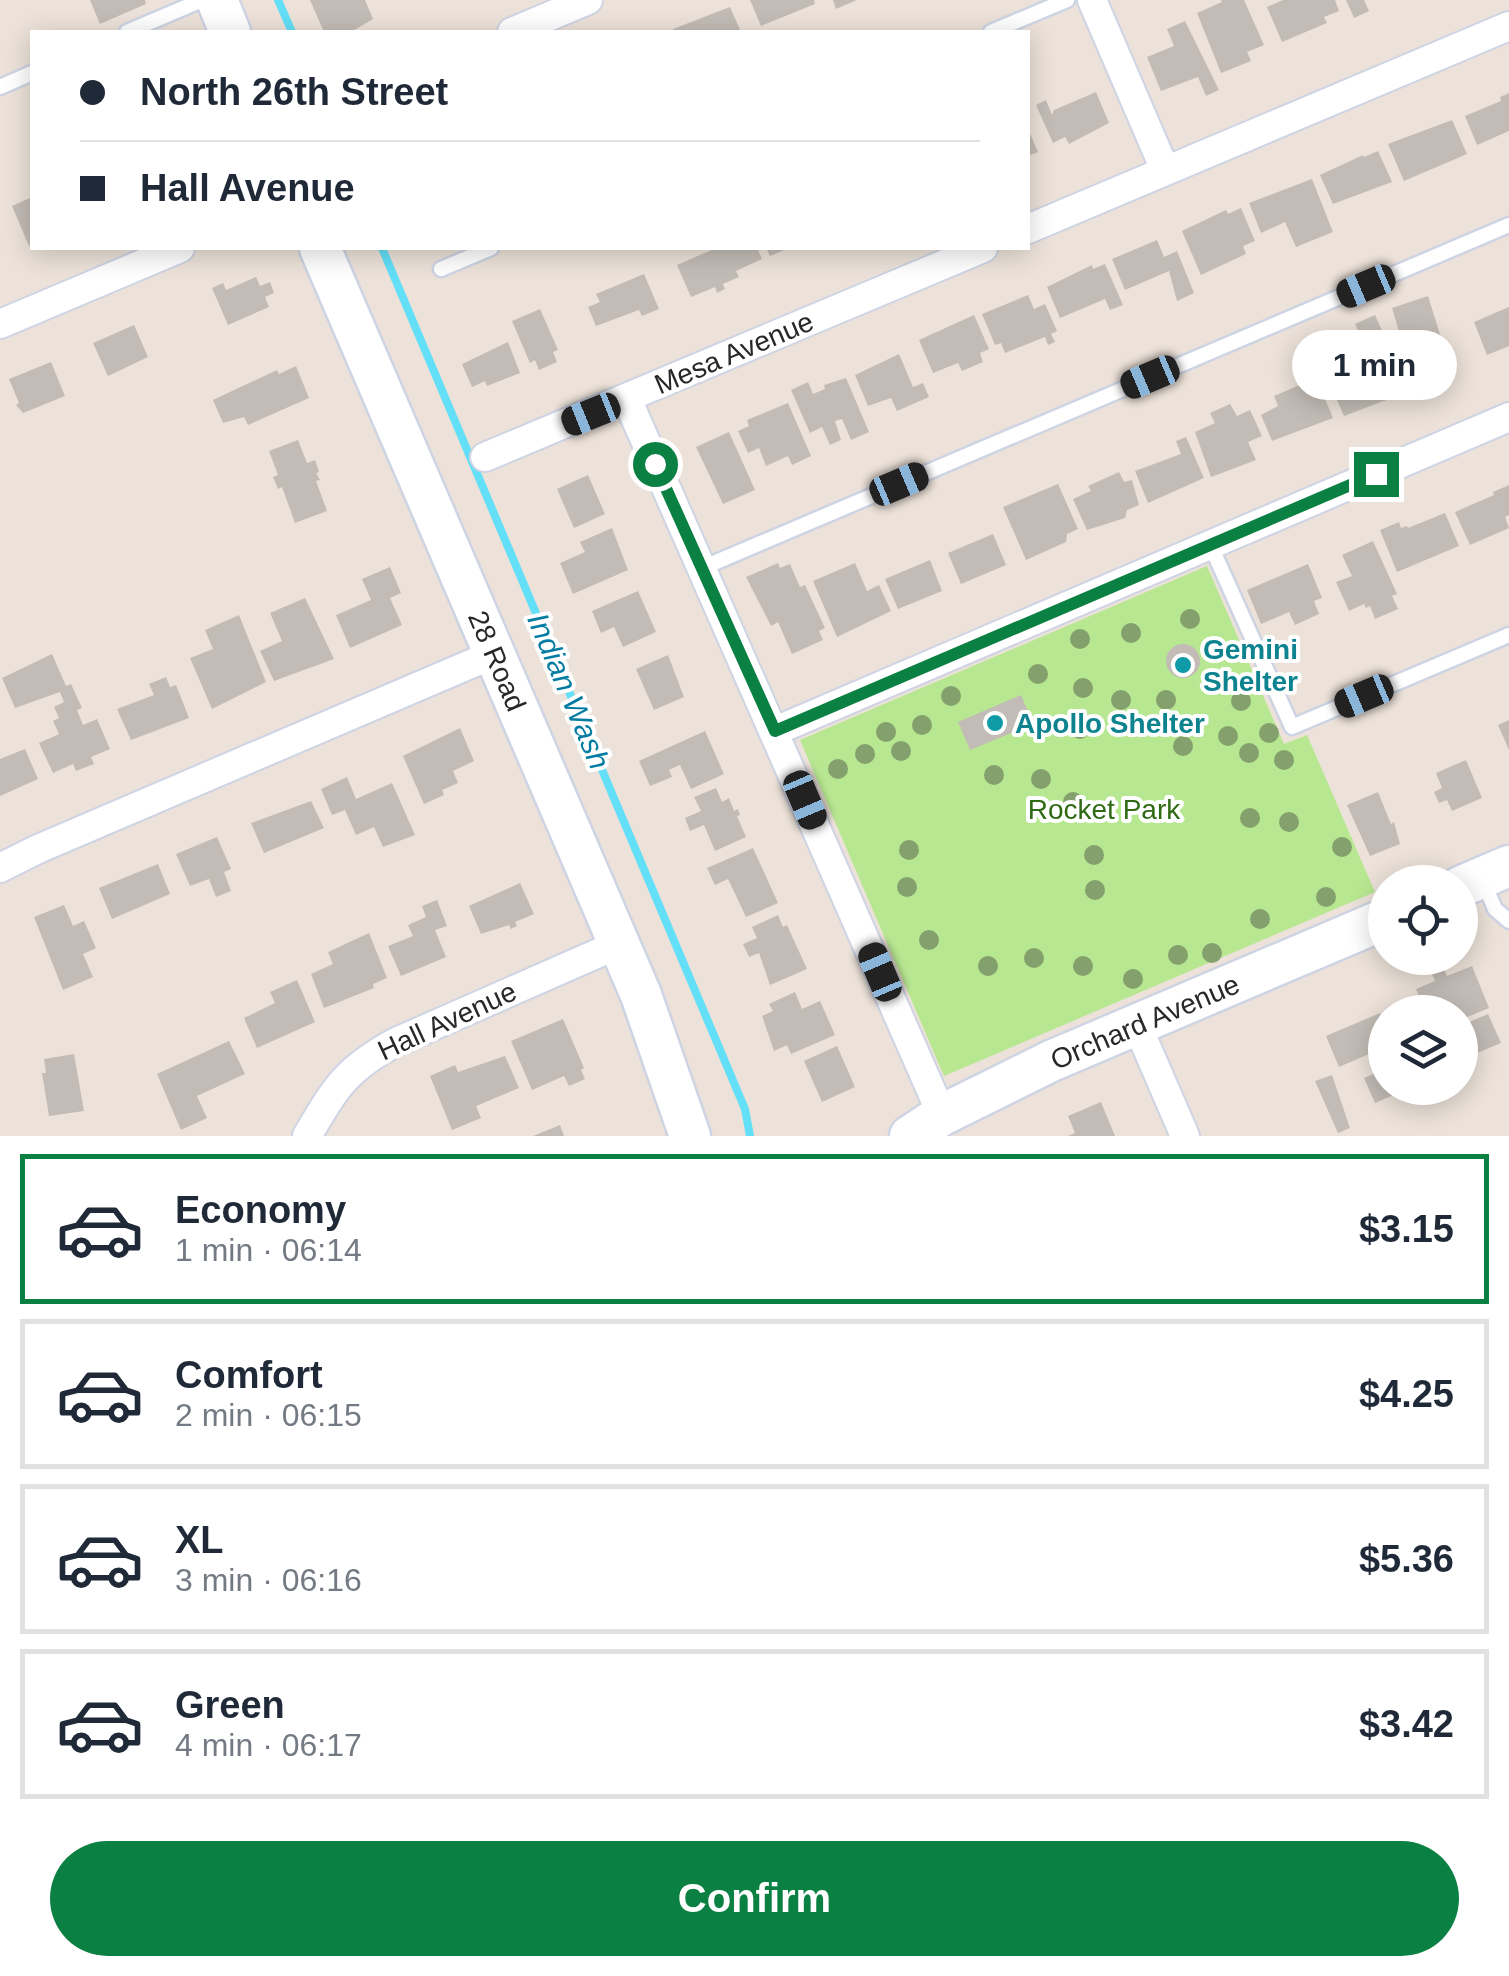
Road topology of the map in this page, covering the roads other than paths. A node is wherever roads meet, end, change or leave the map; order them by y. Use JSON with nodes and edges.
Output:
{"nodes":[{"id":1,"x":202,"y":0,"type":"edge"},
{"id":2,"x":217,"y":0,"type":"edge"},
{"id":3,"x":588,"y":0,"type":"edge"},
{"id":4,"x":1067,"y":0,"type":"edge"},
{"id":5,"x":1092,"y":0,"type":"edge"},
{"id":6,"x":1509,"y":26,"type":"edge"},
{"id":7,"x":132,"y":30,"type":"edge"},
{"id":8,"x":229,"y":30,"type":"edge"},
{"id":9,"x":517,"y":30,"type":"edge"},
{"id":10,"x":997,"y":30,"type":"edge"},
{"id":11,"x":30,"y":74,"type":"edge"},
{"id":12,"x":0,"y":87,"type":"edge"},
{"id":13,"x":1165,"y":170,"type":"junction"},
{"id":14,"x":1509,"y":224,"type":"edge"},
{"id":15,"x":1030,"y":227,"type":"edge"},
{"id":16,"x":175,"y":250,"type":"edge"},
{"id":17,"x":321,"y":250,"type":"edge"},
{"id":18,"x":486,"y":250,"type":"edge"},
{"id":19,"x":978,"y":250,"type":"edge"},
{"id":20,"x":441,"y":269,"type":"dead end"},
{"id":21,"x":0,"y":324,"type":"edge"},
{"id":22,"x":626,"y":400,"type":"junction"},
{"id":23,"x":1509,"y":417,"type":"edge"},
{"id":24,"x":485,"y":457,"type":"dead end"},
{"id":25,"x":1210,"y":544,"type":"junction"},
{"id":26,"x":702,"y":568,"type":"junction"},
{"id":27,"x":1509,"y":634,"type":"edge"},
{"id":28,"x":494,"y":654,"type":"junction"},
{"id":29,"x":775,"y":731,"type":"junction"},
{"id":30,"x":0,"y":868,"type":"edge"},
{"id":31,"x":1484,"y":877,"type":"edge"},
{"id":32,"x":1509,"y":922,"type":"edge"},
{"id":33,"x":1368,"y":926,"type":"edge"},
{"id":34,"x":619,"y":944,"type":"junction"},
{"id":35,"x":1137,"y":1025,"type":"junction"},
{"id":36,"x":668,"y":1078,"type":"junction"},
{"id":37,"x":919,"y":1131,"type":"edge"},
{"id":38,"x":307,"y":1136,"type":"edge"},
{"id":39,"x":658,"y":1136,"type":"edge"},
{"id":40,"x":690,"y":1136,"type":"edge"},
{"id":41,"x":1184,"y":1136,"type":"edge"}],
"edges":[{"from":1,"to":7,"type":"lane"},
{"from":2,"to":8,"type":"main road"},
{"from":3,"to":9,"type":"street"},
{"from":4,"to":10,"type":"lane"},
{"from":5,"to":13,"type":"street"},
{"from":6,"to":13,"type":"street"},
{"from":11,"to":12,"type":"lane"},
{"from":13,"to":15,"type":"street"},
{"from":14,"to":26,"type":"lane"},
{"from":16,"to":21,"type":"street"},
{"from":17,"to":28,"type":"main road","name":"28 Road"},
{"from":18,"to":20,"type":"lane"},
{"from":19,"to":22,"type":"street","name":"Mesa Avenue"},
{"from":22,"to":24,"type":"street","name":"Mesa Avenue"},
{"from":22,"to":26,"type":"street"},
{"from":23,"to":25,"type":"street"},
{"from":25,"to":27,"type":"lane"},
{"from":25,"to":29,"type":"street"},
{"from":26,"to":29,"type":"street"},
{"from":28,"to":30,"type":"street"},
{"from":28,"to":34,"type":"main road","name":"28 Road"},
{"from":29,"to":37,"type":"street"},
{"from":31,"to":32,"type":"lane"},
{"from":33,"to":35,"type":"main road","name":"Orchard Avenue"},
{"from":34,"to":36,"type":"main road","name":"28 Road"},
{"from":34,"to":38,"type":"street","name":"Hall Avenue"},
{"from":35,"to":37,"type":"main road","name":"Orchard Avenue"},
{"from":35,"to":41,"type":"street"},
{"from":36,"to":39,"type":"main road","name":"28 Road"},
{"from":36,"to":40,"type":"main road","name":"28 Road"}]}
